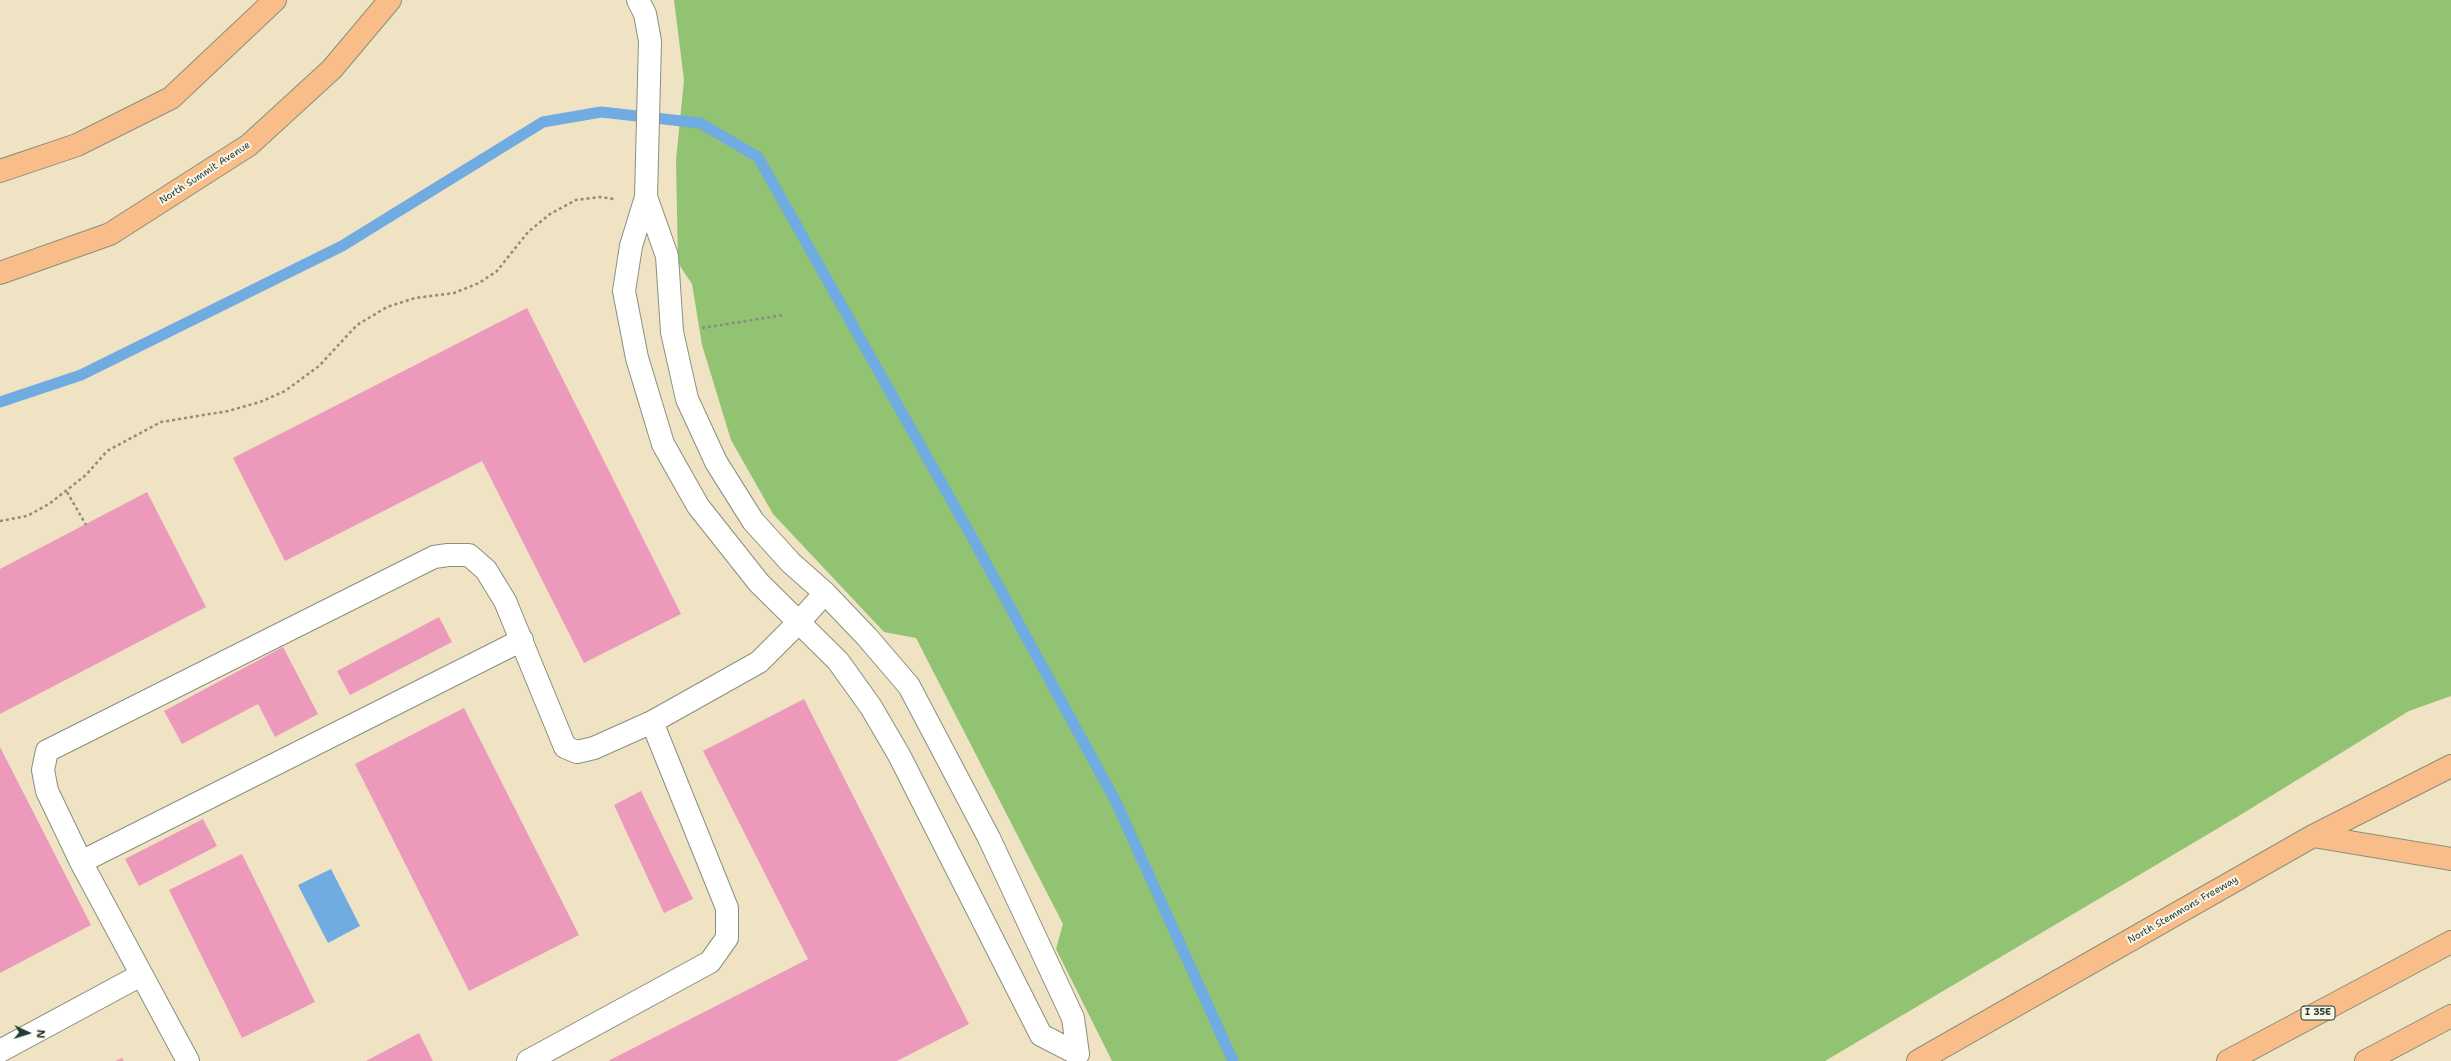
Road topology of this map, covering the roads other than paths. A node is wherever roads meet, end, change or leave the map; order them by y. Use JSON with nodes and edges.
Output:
{"nodes":[{"id":1,"x":275,"y":0,"type":"edge"},
{"id":2,"x":390,"y":0,"type":"edge"},
{"id":3,"x":638,"y":0,"type":"edge"},
{"id":4,"x":0,"y":171,"type":"edge"},
{"id":5,"x":646,"y":197,"type":"junction"},
{"id":6,"x":0,"y":274,"type":"edge"},
{"id":7,"x":825,"y":593,"type":"junction"},
{"id":8,"x":799,"y":622,"type":"junction"},
{"id":9,"x":522,"y":640,"type":"junction"},
{"id":10,"x":652,"y":722,"type":"junction"},
{"id":11,"x":2451,"y":766,"type":"edge"},
{"id":12,"x":2313,"y":836,"type":"junction"},
{"id":13,"x":2451,"y":859,"type":"edge"},
{"id":14,"x":81,"y":862,"type":"junction"},
{"id":15,"x":2451,"y":942,"type":"edge"},
{"id":16,"x":141,"y":975,"type":"junction"},
{"id":17,"x":2451,"y":1016,"type":"edge"},
{"id":18,"x":0,"y":1050,"type":"edge"},
{"id":19,"x":1076,"y":1059,"type":"edge"},
{"id":20,"x":188,"y":1061,"type":"edge"},
{"id":21,"x":528,"y":1061,"type":"edge"},
{"id":22,"x":1918,"y":1061,"type":"edge"},
{"id":23,"x":2228,"y":1061,"type":"edge"},
{"id":24,"x":2366,"y":1061,"type":"edge"}],
"edges":[{"from":1,"to":4,"type":"main road"},
{"from":2,"to":6,"type":"main road","name":"North Summit Avenue"},
{"from":3,"to":5,"type":"lane"},
{"from":5,"to":7,"type":"lane"},
{"from":5,"to":8,"type":"lane"},
{"from":7,"to":8,"type":"lane"},
{"from":7,"to":19,"type":"lane"},
{"from":8,"to":10,"type":"lane"},
{"from":8,"to":19,"type":"lane"},
{"from":9,"to":10,"type":"lane"},
{"from":9,"to":14,"type":"lane"},
{"from":9,"to":14,"type":"lane"},
{"from":10,"to":21,"type":"lane"},
{"from":11,"to":12,"type":"main road","name":"North Stemmons Freeway"},
{"from":12,"to":13,"type":"main road"},
{"from":12,"to":22,"type":"main road","name":"North Stemmons Freeway"},
{"from":14,"to":16,"type":"lane"},
{"from":15,"to":23,"type":"main road","number":"I 35E"},
{"from":16,"to":18,"type":"lane"},
{"from":16,"to":20,"type":"lane"},
{"from":17,"to":24,"type":"main road"}]}
